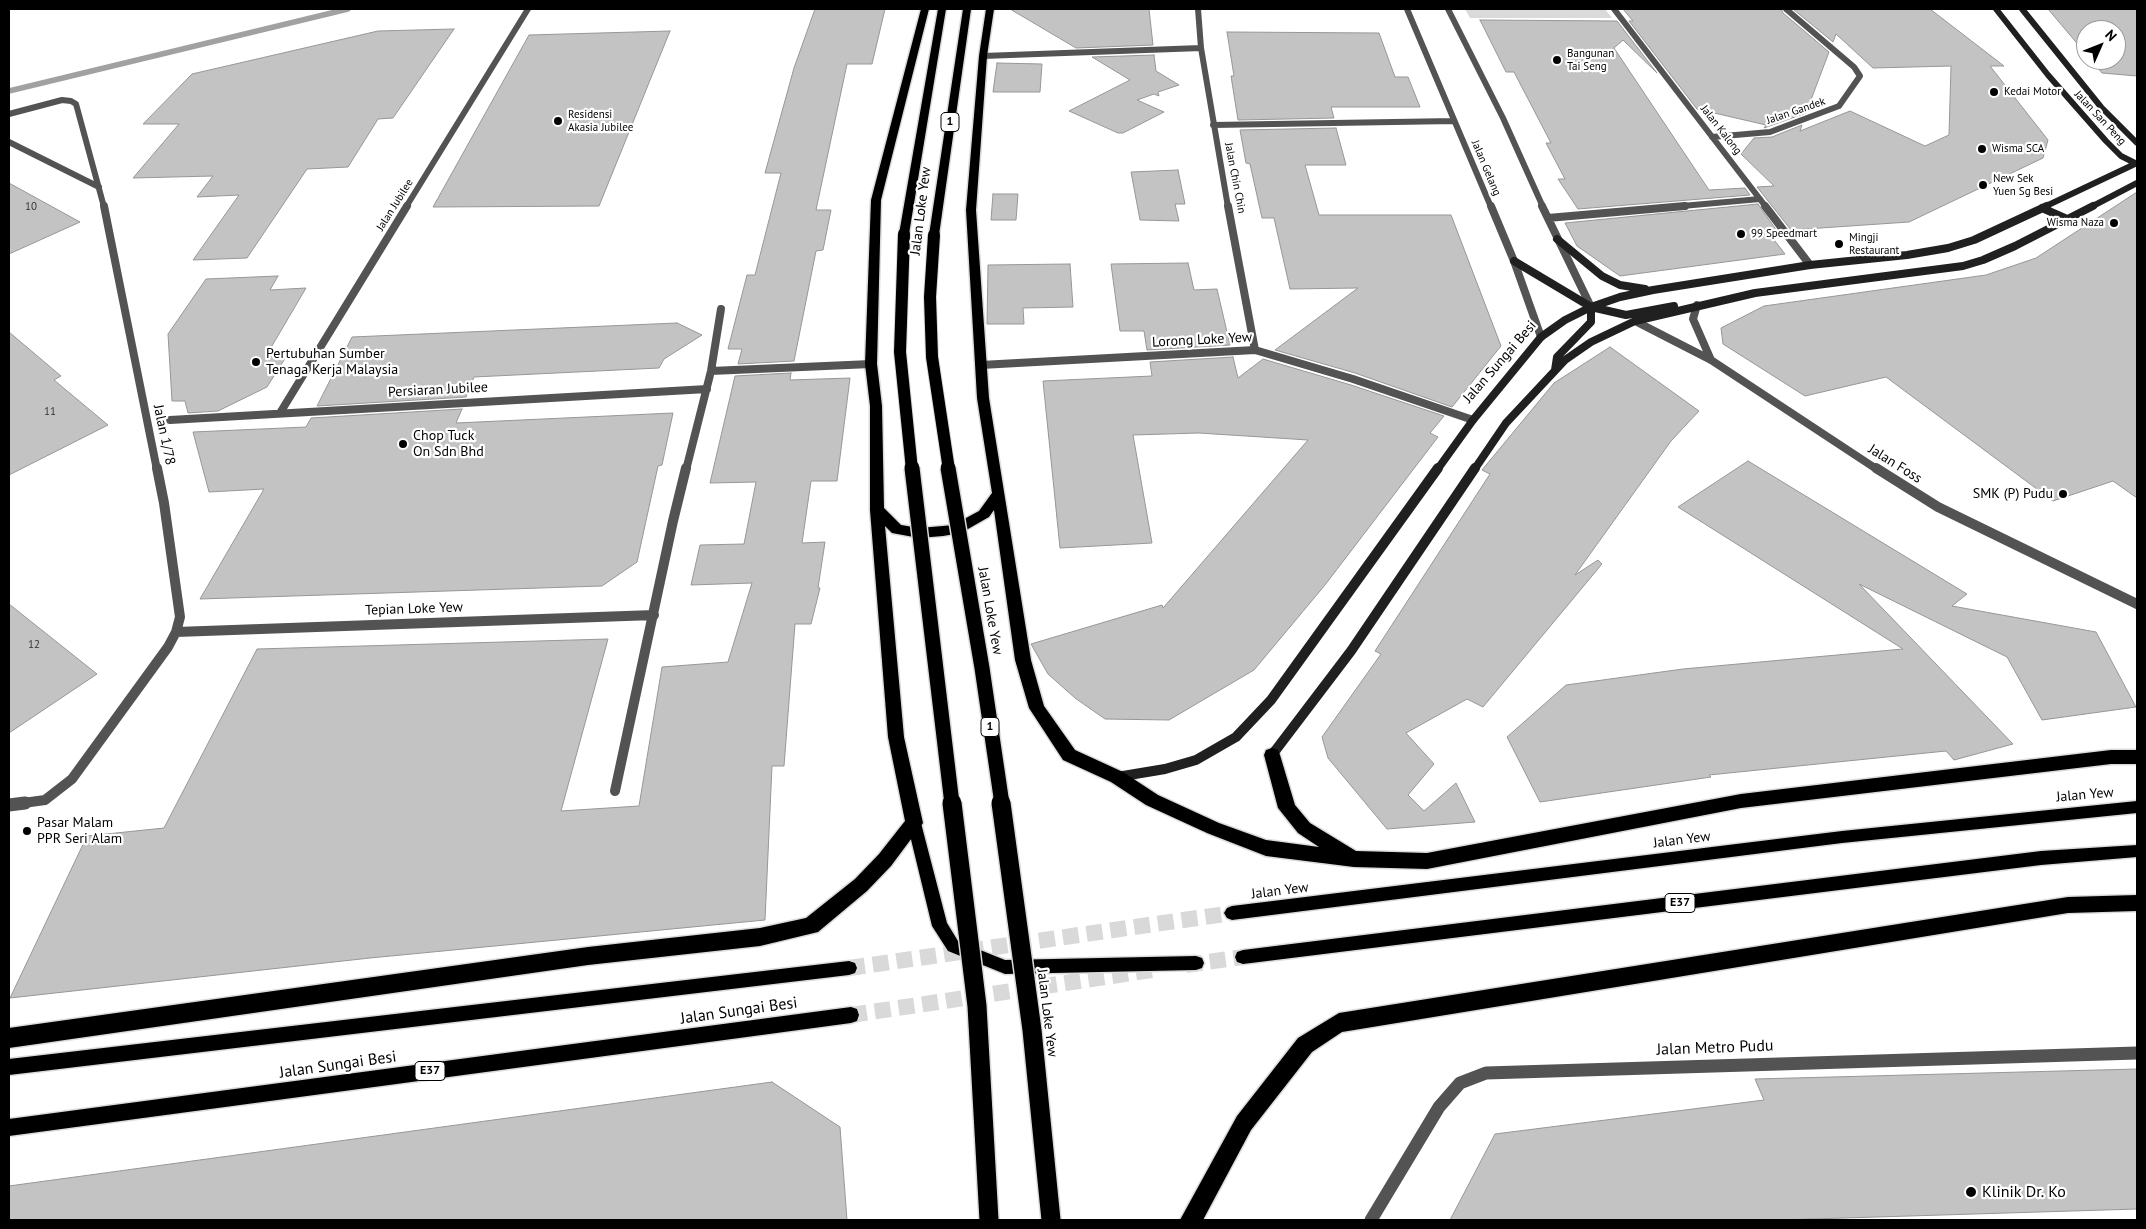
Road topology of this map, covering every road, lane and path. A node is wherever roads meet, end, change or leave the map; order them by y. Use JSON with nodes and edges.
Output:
{"nodes":[{"id":1,"x":528,"y":9,"type":"edge"},
{"id":2,"x":925,"y":9,"type":"edge"},
{"id":3,"x":942,"y":9,"type":"edge"},
{"id":4,"x":967,"y":9,"type":"edge"},
{"id":5,"x":989,"y":9,"type":"edge"},
{"id":6,"x":1198,"y":9,"type":"edge"},
{"id":7,"x":1406,"y":9,"type":"edge"},
{"id":8,"x":1448,"y":9,"type":"edge"},
{"id":9,"x":1614,"y":9,"type":"edge"},
{"id":10,"x":1786,"y":9,"type":"edge"},
{"id":11,"x":1996,"y":9,"type":"edge"},
{"id":12,"x":2022,"y":9,"type":"edge"},
{"id":13,"x":1201,"y":48,"type":"junction"},
{"id":14,"x":983,"y":56,"type":"junction"},
{"id":15,"x":9,"y":114,"type":"edge"},
{"id":16,"x":1454,"y":121,"type":"junction"},
{"id":17,"x":1214,"y":125,"type":"junction"},
{"id":18,"x":1712,"y":137,"type":"junction"},
{"id":19,"x":9,"y":142,"type":"edge"},
{"id":20,"x":2137,"y":143,"type":"edge"},
{"id":21,"x":2137,"y":164,"type":"edge"},
{"id":22,"x":2137,"y":183,"type":"edge"},
{"id":23,"x":99,"y":187,"type":"junction"},
{"id":24,"x":1760,"y":200,"type":"junction"},
{"id":25,"x":2042,"y":208,"type":"junction"},
{"id":26,"x":1548,"y":218,"type":"junction"},
{"id":27,"x":2067,"y":219,"type":"junction"},
{"id":28,"x":1557,"y":239,"type":"junction"},
{"id":29,"x":1514,"y":261,"type":"junction"},
{"id":30,"x":1810,"y":265,"type":"junction"},
{"id":31,"x":1653,"y":290,"type":"junction"},
{"id":32,"x":1697,"y":305,"type":"junction"},
{"id":33,"x":1591,"y":307,"type":"junction"},
{"id":34,"x":721,"y":309,"type":"dead end"},
{"id":35,"x":1635,"y":321,"type":"junction"},
{"id":36,"x":1540,"y":337,"type":"junction"},
{"id":37,"x":1255,"y":350,"type":"junction"},
{"id":38,"x":1711,"y":360,"type":"junction"},
{"id":39,"x":871,"y":364,"type":"junction"},
{"id":40,"x":981,"y":365,"type":"junction"},
{"id":41,"x":1555,"y":370,"type":"junction"},
{"id":42,"x":712,"y":371,"type":"junction"},
{"id":43,"x":707,"y":388,"type":"junction"},
{"id":44,"x":280,"y":413,"type":"junction"},
{"id":45,"x":170,"y":420,"type":"dead end"},
{"id":46,"x":1473,"y":420,"type":"junction"},
{"id":47,"x":999,"y":494,"type":"junction"},
{"id":48,"x":877,"y":510,"type":"junction"},
{"id":49,"x":2076,"y":574,"type":"junction"},
{"id":50,"x":2137,"y":598,"type":"edge"},
{"id":51,"x":2137,"y":604,"type":"edge"},
{"id":52,"x":654,"y":615,"type":"junction"},
{"id":53,"x":176,"y":632,"type":"junction"},
{"id":54,"x":1272,"y":755,"type":"joint"},
{"id":55,"x":2137,"y":757,"type":"edge"},
{"id":56,"x":1117,"y":778,"type":"junction"},
{"id":57,"x":615,"y":791,"type":"dead end"},
{"id":58,"x":9,"y":805,"type":"edge"},
{"id":59,"x":2137,"y":807,"type":"edge"},
{"id":60,"x":914,"y":823,"type":"junction"},
{"id":61,"x":2137,"y":851,"type":"edge"},
{"id":62,"x":1354,"y":859,"type":"junction"},
{"id":63,"x":2137,"y":903,"type":"edge"},
{"id":64,"x":1232,"y":913,"type":"tunnel mouth"},
{"id":65,"x":1243,"y":957,"type":"tunnel mouth"},
{"id":66,"x":1196,"y":963,"type":"tunnel mouth"},
{"id":67,"x":849,"y":968,"type":"tunnel mouth"},
{"id":68,"x":851,"y":1015,"type":"tunnel mouth"},
{"id":69,"x":9,"y":1038,"type":"edge"},
{"id":70,"x":2137,"y":1053,"type":"edge"},
{"id":71,"x":9,"y":1067,"type":"edge"},
{"id":72,"x":9,"y":1128,"type":"edge"},
{"id":73,"x":989,"y":1220,"type":"edge"},
{"id":74,"x":1052,"y":1220,"type":"edge"},
{"id":75,"x":1191,"y":1220,"type":"edge"},
{"id":76,"x":1371,"y":1220,"type":"edge"}],
"edges":[{"from":1,"to":44,"type":"street","name":"Jalan Jubilee"},
{"from":2,"to":39,"type":"highway"},
{"from":3,"to":73,"type":"highway","name":"Jalan Loke Yew","number":"1","bridge":true},
{"from":4,"to":74,"type":"highway","name":"Jalan Loke Yew","number":"1","bridge":true},
{"from":5,"to":14,"type":"highway"},
{"from":6,"to":13,"type":"street","name":"Jalan Chin Chin"},
{"from":7,"to":16,"type":"street","name":"Jalan Gelang"},
{"from":8,"to":26,"type":"street"},
{"from":9,"to":18,"type":"street","name":"Jalan Kalong"},
{"from":10,"to":18,"type":"street","name":"Jalan Gandek"},
{"from":11,"to":21,"type":"street","name":"Jalan San Peng"},
{"from":12,"to":20,"type":"street","name":"Jalan San Peng"},
{"from":13,"to":14,"type":"street"},
{"from":13,"to":17,"type":"street","name":"Jalan Chin Chin"},
{"from":14,"to":40,"type":"highway"},
{"from":15,"to":23,"type":"street","name":"Jalan 1/78"},
{"from":16,"to":17,"type":"street"},
{"from":16,"to":29,"type":"street","name":"Jalan Gelang"},
{"from":17,"to":37,"type":"street","name":"Jalan Chin Chin"},
{"from":18,"to":24,"type":"street","name":"Jalan Kalong"},
{"from":19,"to":23,"type":"street"},
{"from":21,"to":25,"type":"street","name":"Jalan Sungai Besi"},
{"from":22,"to":27,"type":"street"},
{"from":23,"to":53,"type":"street","name":"Jalan 1/78"},
{"from":24,"to":26,"type":"street"},
{"from":24,"to":30,"type":"street","name":"Jalan Kalong"},
{"from":25,"to":27,"type":"street"},
{"from":25,"to":30,"type":"street","name":"Jalan Sungai Besi"},
{"from":26,"to":28,"type":"street"},
{"from":27,"to":32,"type":"street"},
{"from":28,"to":31,"type":"street"},
{"from":28,"to":33,"type":"street"},
{"from":29,"to":33,"type":"street"},
{"from":29,"to":36,"type":"street","name":"Jalan Gelang"},
{"from":30,"to":31,"type":"street","name":"Jalan Sungai Besi"},
{"from":31,"to":33,"type":"street","name":"Jalan Sungai Besi"},
{"from":32,"to":33,"type":"street"},
{"from":32,"to":35,"type":"street"},
{"from":32,"to":38,"type":"street"},
{"from":33,"to":36,"type":"street","name":"Jalan Sungai Besi"},
{"from":33,"to":41,"type":"street"},
{"from":34,"to":42,"type":"street"},
{"from":35,"to":38,"type":"street","name":"Jalan Foss"},
{"from":35,"to":41,"type":"street"},
{"from":36,"to":46,"type":"street","name":"Jalan Sungai Besi"},
{"from":37,"to":40,"type":"street","name":"Lorong Loke Yew"},
{"from":37,"to":46,"type":"street","name":"Lorong Loke Yew"},
{"from":38,"to":49,"type":"street","name":"Jalan Foss"},
{"from":39,"to":42,"type":"street"},
{"from":39,"to":48,"type":"highway"},
{"from":40,"to":47,"type":"highway"},
{"from":41,"to":54,"type":"street"},
{"from":42,"to":43,"type":"street"},
{"from":43,"to":44,"type":"street","name":"Persiaran Jubilee"},
{"from":43,"to":52,"type":"street"},
{"from":44,"to":45,"type":"street","name":"Persiaran Jubilee"},
{"from":46,"to":56,"type":"street","name":"Jalan Sungai Besi"},
{"from":47,"to":48,"type":"highway"},
{"from":47,"to":56,"type":"highway"},
{"from":48,"to":60,"type":"highway"},
{"from":49,"to":50,"type":"street","name":"Jalan Foss"},
{"from":49,"to":51,"type":"street","name":"Jalan Foss"},
{"from":52,"to":53,"type":"street","name":"Tepian Loke Yew"},
{"from":52,"to":57,"type":"street"},
{"from":53,"to":58,"type":"street","name":"Jalan 1/78"},
{"from":54,"to":62,"type":"highway"},
{"from":55,"to":62,"type":"highway"},
{"from":56,"to":62,"type":"highway"},
{"from":59,"to":64,"type":"main road","name":"Jalan Yew"},
{"from":60,"to":66,"type":"main road"},
{"from":60,"to":69,"type":"highway"},
{"from":61,"to":65,"type":"main road","number":"E37"},
{"from":63,"to":75,"type":"highway"},
{"from":67,"to":71,"type":"main road","name":"Jalan Sungai Besi"},
{"from":68,"to":72,"type":"main road","name":"Jalan Sungai Besi","number":"E37"},
{"from":70,"to":76,"type":"street","name":"Jalan Metro Pudu"}]}
